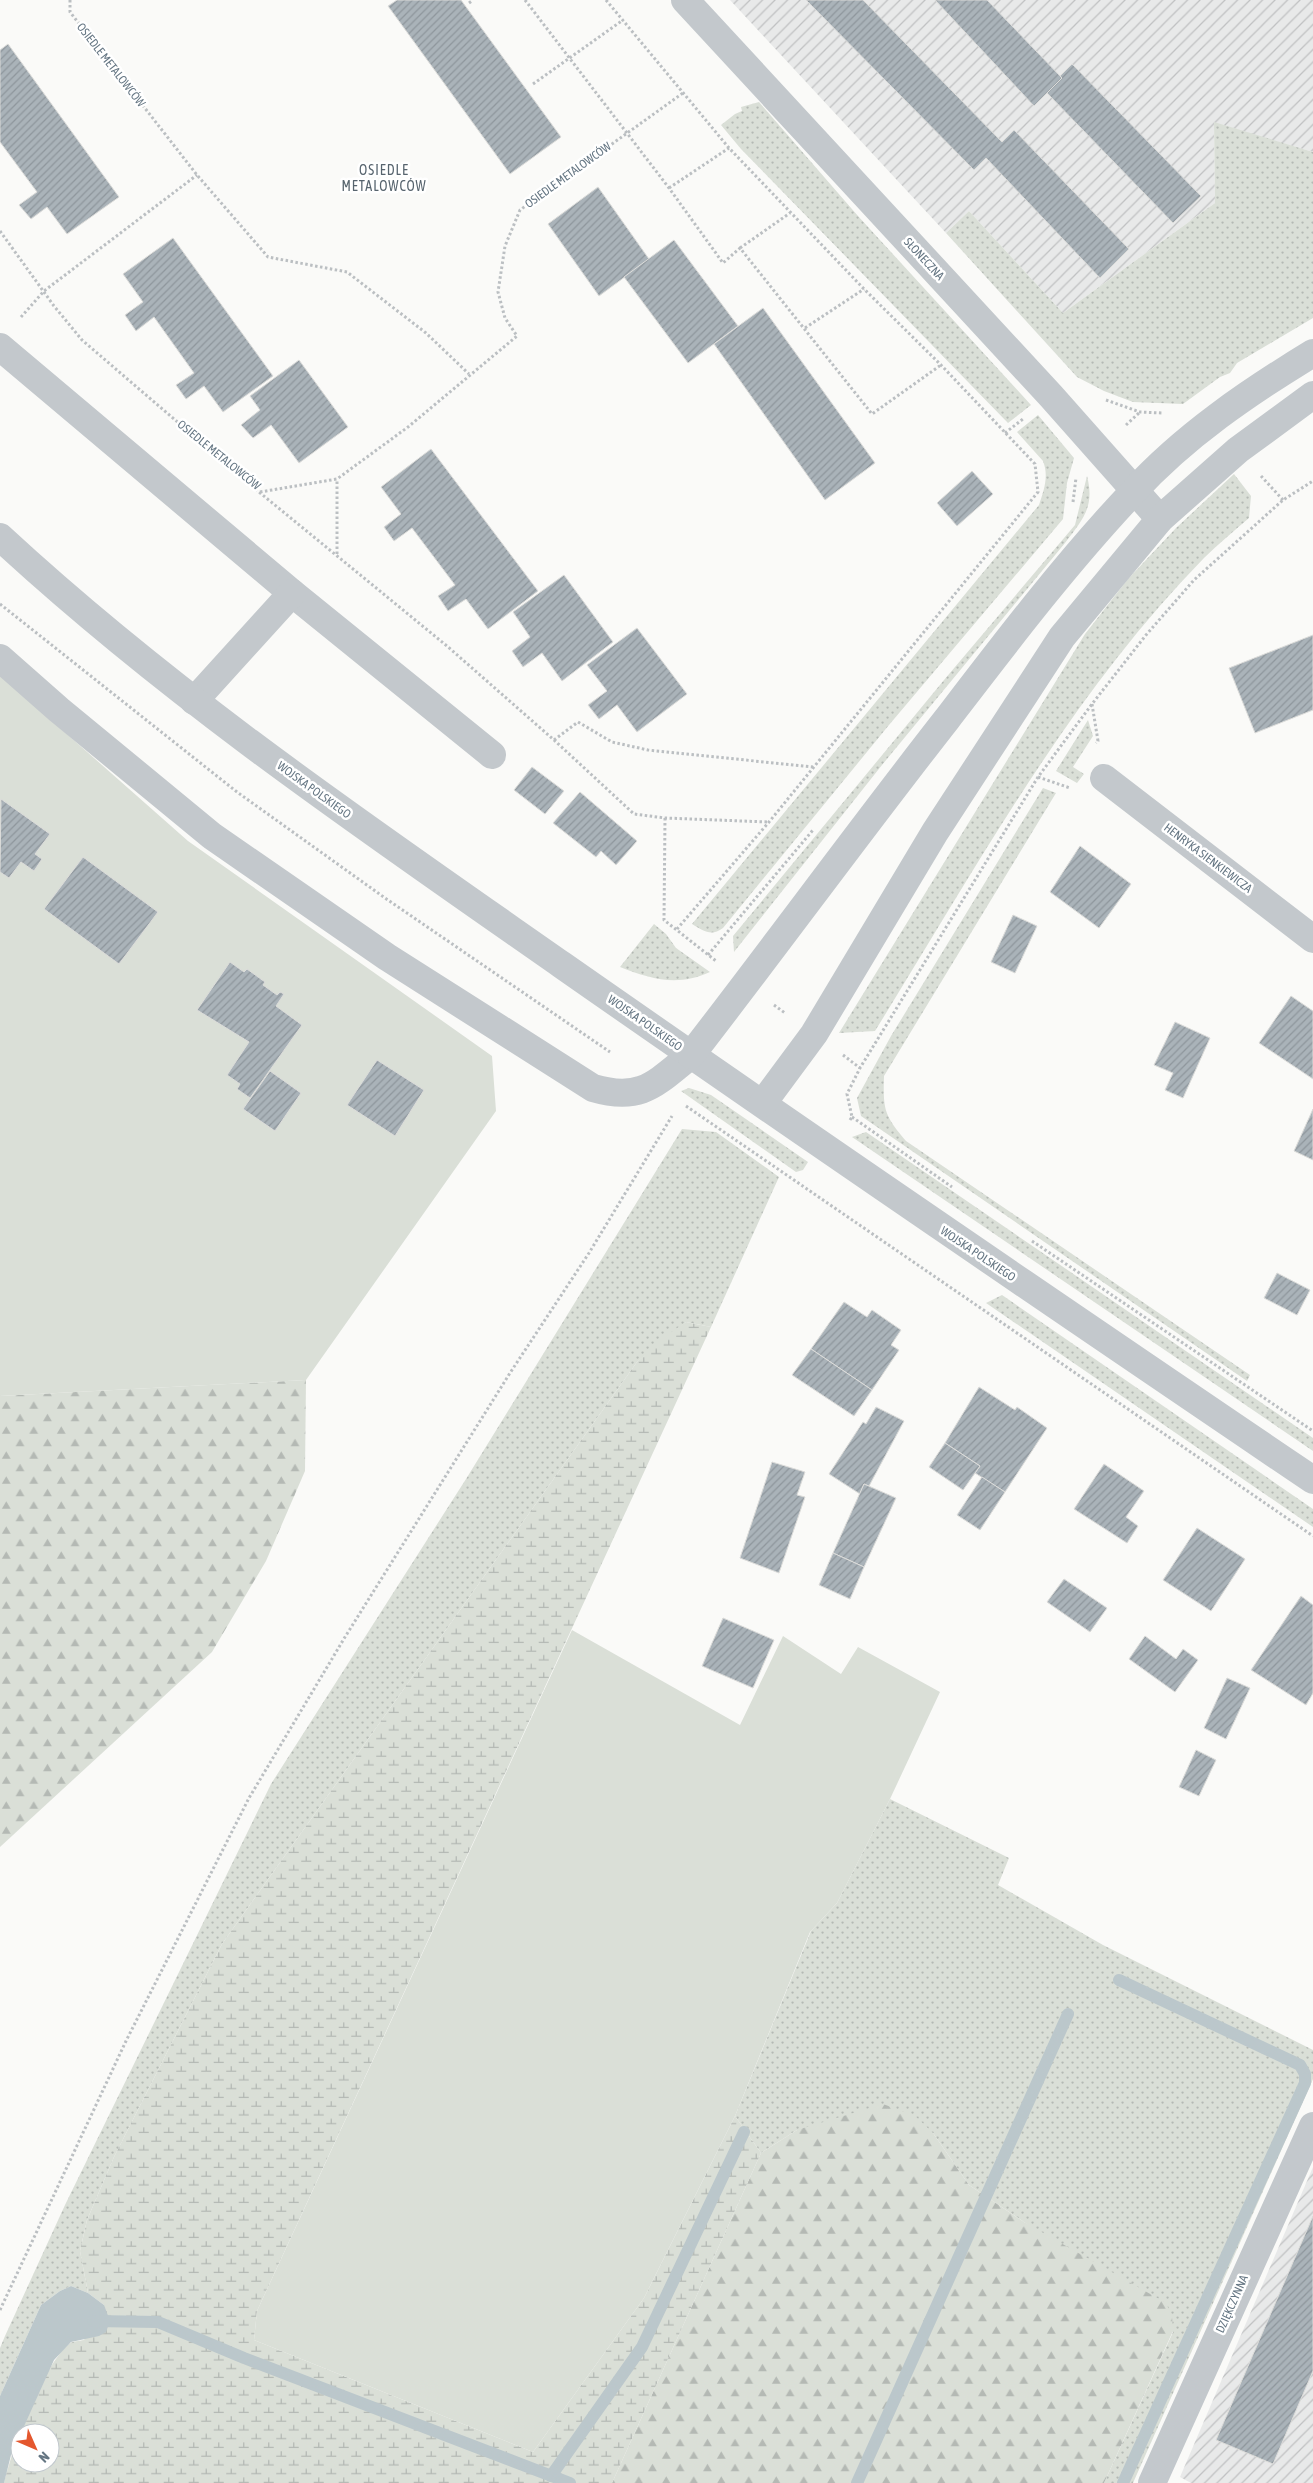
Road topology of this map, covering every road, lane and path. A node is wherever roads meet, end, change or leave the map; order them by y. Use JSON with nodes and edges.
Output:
{"nodes":[{"id":1,"x":70,"y":0,"type":"edge"},
{"id":2,"x":473,"y":0,"type":"edge"},
{"id":3,"x":526,"y":0,"type":"edge"},
{"id":4,"x":606,"y":0,"type":"edge"},
{"id":5,"x":685,"y":0,"type":"edge"},
{"id":6,"x":469,"y":3,"type":"dead end"},
{"id":7,"x":622,"y":20,"type":"junction"},
{"id":8,"x":570,"y":58,"type":"junction"},
{"id":9,"x":533,"y":84,"type":"dead end"},
{"id":10,"x":683,"y":93,"type":"junction"},
{"id":11,"x":627,"y":132,"type":"junction"},
{"id":12,"x":729,"y":148,"type":"junction"},
{"id":13,"x":197,"y":175,"type":"junction"},
{"id":14,"x":670,"y":188,"type":"junction"},
{"id":15,"x":790,"y":213,"type":"junction"},
{"id":16,"x":0,"y":231,"type":"edge"},
{"id":17,"x":740,"y":248,"type":"junction"},
{"id":18,"x":864,"y":289,"type":"junction"},
{"id":19,"x":44,"y":291,"type":"junction"},
{"id":20,"x":19,"y":319,"type":"dead end"},
{"id":21,"x":805,"y":328,"type":"junction"},
{"id":22,"x":0,"y":347,"type":"edge"},
{"id":23,"x":1313,"y":353,"type":"edge"},
{"id":24,"x":942,"y":365,"type":"junction"},
{"id":25,"x":470,"y":374,"type":"junction"},
{"id":26,"x":1313,"y":395,"type":"edge"},
{"id":27,"x":1260,"y":475,"type":"dead end"},
{"id":28,"x":337,"y":479,"type":"junction"},
{"id":29,"x":1313,"y":481,"type":"edge"},
{"id":30,"x":1134,"y":491,"type":"junction"},
{"id":31,"x":260,"y":492,"type":"junction"},
{"id":32,"x":1282,"y":500,"type":"junction"},
{"id":33,"x":1160,"y":519,"type":"junction"},
{"id":34,"x":0,"y":537,"type":"edge"},
{"id":35,"x":337,"y":555,"type":"junction"},
{"id":36,"x":292,"y":593,"type":"junction"},
{"id":37,"x":0,"y":604,"type":"edge"},
{"id":38,"x":0,"y":658,"type":"edge"},
{"id":39,"x":194,"y":701,"type":"junction"},
{"id":40,"x":554,"y":740,"type":"junction"},
{"id":41,"x":492,"y":755,"type":"dead end"},
{"id":42,"x":813,"y":767,"type":"junction"},
{"id":43,"x":1104,"y":778,"type":"dead end"},
{"id":44,"x":665,"y":818,"type":"junction"},
{"id":45,"x":769,"y":822,"type":"junction"},
{"id":46,"x":677,"y":929,"type":"junction"},
{"id":47,"x":1313,"y":939,"type":"edge"},
{"id":48,"x":722,"y":966,"type":"dead end"},
{"id":49,"x":772,"y":1004,"type":"dead end"},
{"id":50,"x":788,"y":1016,"type":"dead end"},
{"id":51,"x":838,"y":1052,"type":"dead end"},
{"id":52,"x":691,"y":1055,"type":"junction"},
{"id":53,"x":616,"y":1057,"type":"dead end"},
{"id":54,"x":860,"y":1068,"type":"junction"},
{"id":55,"x":681,"y":1102,"type":"dead end"},
{"id":56,"x":763,"y":1104,"type":"junction"},
{"id":57,"x":676,"y":1110,"type":"dead end"},
{"id":58,"x":852,"y":1117,"type":"junction"},
{"id":59,"x":848,"y":1122,"type":"dead end"},
{"id":60,"x":956,"y":1190,"type":"dead end"},
{"id":61,"x":1028,"y":1239,"type":"dead end"},
{"id":62,"x":1313,"y":1431,"type":"edge"},
{"id":63,"x":1313,"y":1480,"type":"edge"},
{"id":64,"x":1313,"y":1536,"type":"edge"},
{"id":65,"x":1313,"y":2126,"type":"edge"},
{"id":66,"x":0,"y":2310,"type":"edge"},
{"id":67,"x":1152,"y":2483,"type":"edge"}],
"edges":[{"from":1,"to":13,"type":"path","name":"OSIEDLE METALOWCÓW"},
{"from":2,"to":6,"type":"path"},
{"from":3,"to":8,"type":"path"},
{"from":4,"to":7,"type":"path"},
{"from":5,"to":30,"type":"street","name":"SŁONECZNA"},
{"from":7,"to":8,"type":"path"},
{"from":7,"to":10,"type":"path"},
{"from":8,"to":9,"type":"path"},
{"from":8,"to":11,"type":"path"},
{"from":10,"to":11,"type":"path"},
{"from":10,"to":12,"type":"path"},
{"from":11,"to":14,"type":"path"},
{"from":11,"to":25,"type":"path","name":"OSIEDLE METALOWCÓW"},
{"from":12,"to":14,"type":"path"},
{"from":12,"to":15,"type":"path"},
{"from":13,"to":19,"type":"path"},
{"from":13,"to":25,"type":"path","name":"OSIEDLE METALOWCÓW"},
{"from":14,"to":17,"type":"path"},
{"from":15,"to":17,"type":"path"},
{"from":15,"to":18,"type":"path"},
{"from":16,"to":19,"type":"path","name":"OSIEDLE METALOWCÓW"},
{"from":17,"to":21,"type":"path"},
{"from":18,"to":21,"type":"path"},
{"from":18,"to":24,"type":"path"},
{"from":19,"to":20,"type":"path"},
{"from":19,"to":31,"type":"path","name":"OSIEDLE METALOWCÓW"},
{"from":21,"to":24,"type":"path"},
{"from":22,"to":36,"type":"street"},
{"from":23,"to":30,"type":"street"},
{"from":24,"to":42,"type":"path"},
{"from":25,"to":28,"type":"path","name":"OSIEDLE METALOWCÓW"},
{"from":26,"to":33,"type":"street"},
{"from":27,"to":32,"type":"path"},
{"from":28,"to":31,"type":"path","name":"OSIEDLE METALOWCÓW"},
{"from":28,"to":35,"type":"path"},
{"from":29,"to":32,"type":"path"},
{"from":30,"to":33,"type":"street","name":"SŁONECZNA"},
{"from":30,"to":52,"type":"street"},
{"from":31,"to":35,"type":"path"},
{"from":32,"to":54,"type":"path"},
{"from":33,"to":56,"type":"street"},
{"from":34,"to":39,"type":"street","name":"WOJSKA POLSKIEGO"},
{"from":35,"to":40,"type":"path"},
{"from":36,"to":39,"type":"street"},
{"from":36,"to":41,"type":"street"},
{"from":37,"to":53,"type":"path"},
{"from":38,"to":52,"type":"street"},
{"from":39,"to":52,"type":"street","name":"WOJSKA POLSKIEGO"},
{"from":40,"to":42,"type":"path"},
{"from":40,"to":44,"type":"path"},
{"from":42,"to":45,"type":"path"},
{"from":43,"to":47,"type":"street","name":"HENRYKA SIENKIEWICZA"},
{"from":44,"to":45,"type":"path"},
{"from":44,"to":46,"type":"path"},
{"from":45,"to":46,"type":"path"},
{"from":46,"to":48,"type":"path"},
{"from":49,"to":50,"type":"path"},
{"from":51,"to":54,"type":"path"},
{"from":52,"to":56,"type":"street","name":"WOJSKA POLSKIEGO"},
{"from":54,"to":58,"type":"path"},
{"from":55,"to":64,"type":"path"},
{"from":56,"to":63,"type":"street","name":"WOJSKA POLSKIEGO"},
{"from":57,"to":66,"type":"path"},
{"from":58,"to":59,"type":"path"},
{"from":58,"to":60,"type":"path"},
{"from":61,"to":62,"type":"path"},
{"from":65,"to":67,"type":"street","name":"DZIĘKCZYNNA"}]}
